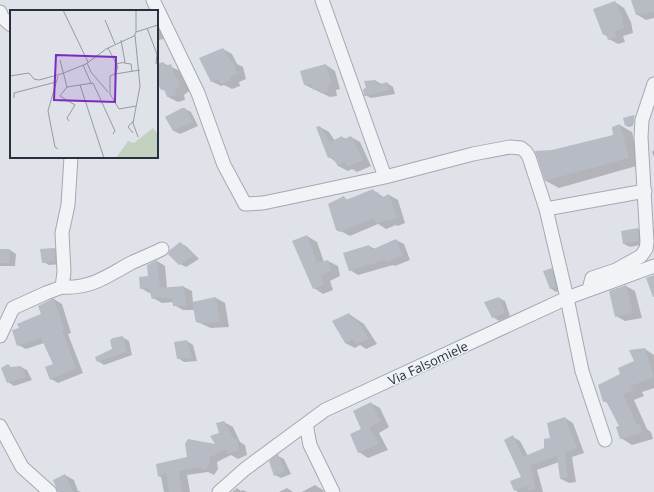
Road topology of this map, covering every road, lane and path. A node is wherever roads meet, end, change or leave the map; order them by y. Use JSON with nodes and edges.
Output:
{"nodes":[{"id":1,"x":153,"y":0,"type":"edge"},
{"id":2,"x":322,"y":0,"type":"edge"},
{"id":3,"x":158,"y":10,"type":"edge"},
{"id":4,"x":158,"y":10,"type":"edge"},
{"id":5,"x":0,"y":12,"type":"edge"},
{"id":6,"x":10,"y":24,"type":"edge"},
{"id":7,"x":654,"y":84,"type":"edge"},
{"id":8,"x":71,"y":158,"type":"edge"},
{"id":9,"x":385,"y":177,"type":"junction"},
{"id":10,"x":648,"y":198,"type":"edge"},
{"id":11,"x":546,"y":209,"type":"junction"},
{"id":12,"x":162,"y":249,"type":"dead end"},
{"id":13,"x":654,"y":266,"type":"edge"},
{"id":14,"x":62,"y":287,"type":"junction"},
{"id":15,"x":589,"y":289,"type":"junction"},
{"id":16,"x":567,"y":298,"type":"junction"},
{"id":17,"x":14,"y":308,"type":"junction"},
{"id":18,"x":0,"y":310,"type":"edge"},
{"id":19,"x":0,"y":336,"type":"edge"},
{"id":20,"x":306,"y":424,"type":"junction"},
{"id":21,"x":0,"y":426,"type":"edge"},
{"id":22,"x":605,"y":440,"type":"dead end"},
{"id":23,"x":50,"y":492,"type":"edge"},
{"id":24,"x":219,"y":492,"type":"edge"},
{"id":25,"x":333,"y":492,"type":"edge"}],
"edges":[{"from":1,"to":4,"type":"street"},
{"from":2,"to":9,"type":"street"},
{"from":3,"to":9,"type":"street"},
{"from":5,"to":6,"type":"street"},
{"from":7,"to":10,"type":"street"},
{"from":8,"to":14,"type":"street"},
{"from":9,"to":11,"type":"street"},
{"from":10,"to":11,"type":"street"},
{"from":10,"to":15,"type":"street"},
{"from":11,"to":16,"type":"street"},
{"from":12,"to":14,"type":"street"},
{"from":13,"to":15,"type":"street","name":"Via Falsomiele"},
{"from":14,"to":17,"type":"street"},
{"from":15,"to":16,"type":"street","name":"Via Falsomiele"},
{"from":16,"to":20,"type":"street","name":"Via Falsomiele"},
{"from":16,"to":22,"type":"street"},
{"from":17,"to":18,"type":"street"},
{"from":17,"to":19,"type":"street"},
{"from":20,"to":24,"type":"street","name":"Via Falsomiele"},
{"from":20,"to":25,"type":"street"},
{"from":21,"to":23,"type":"street"}]}
